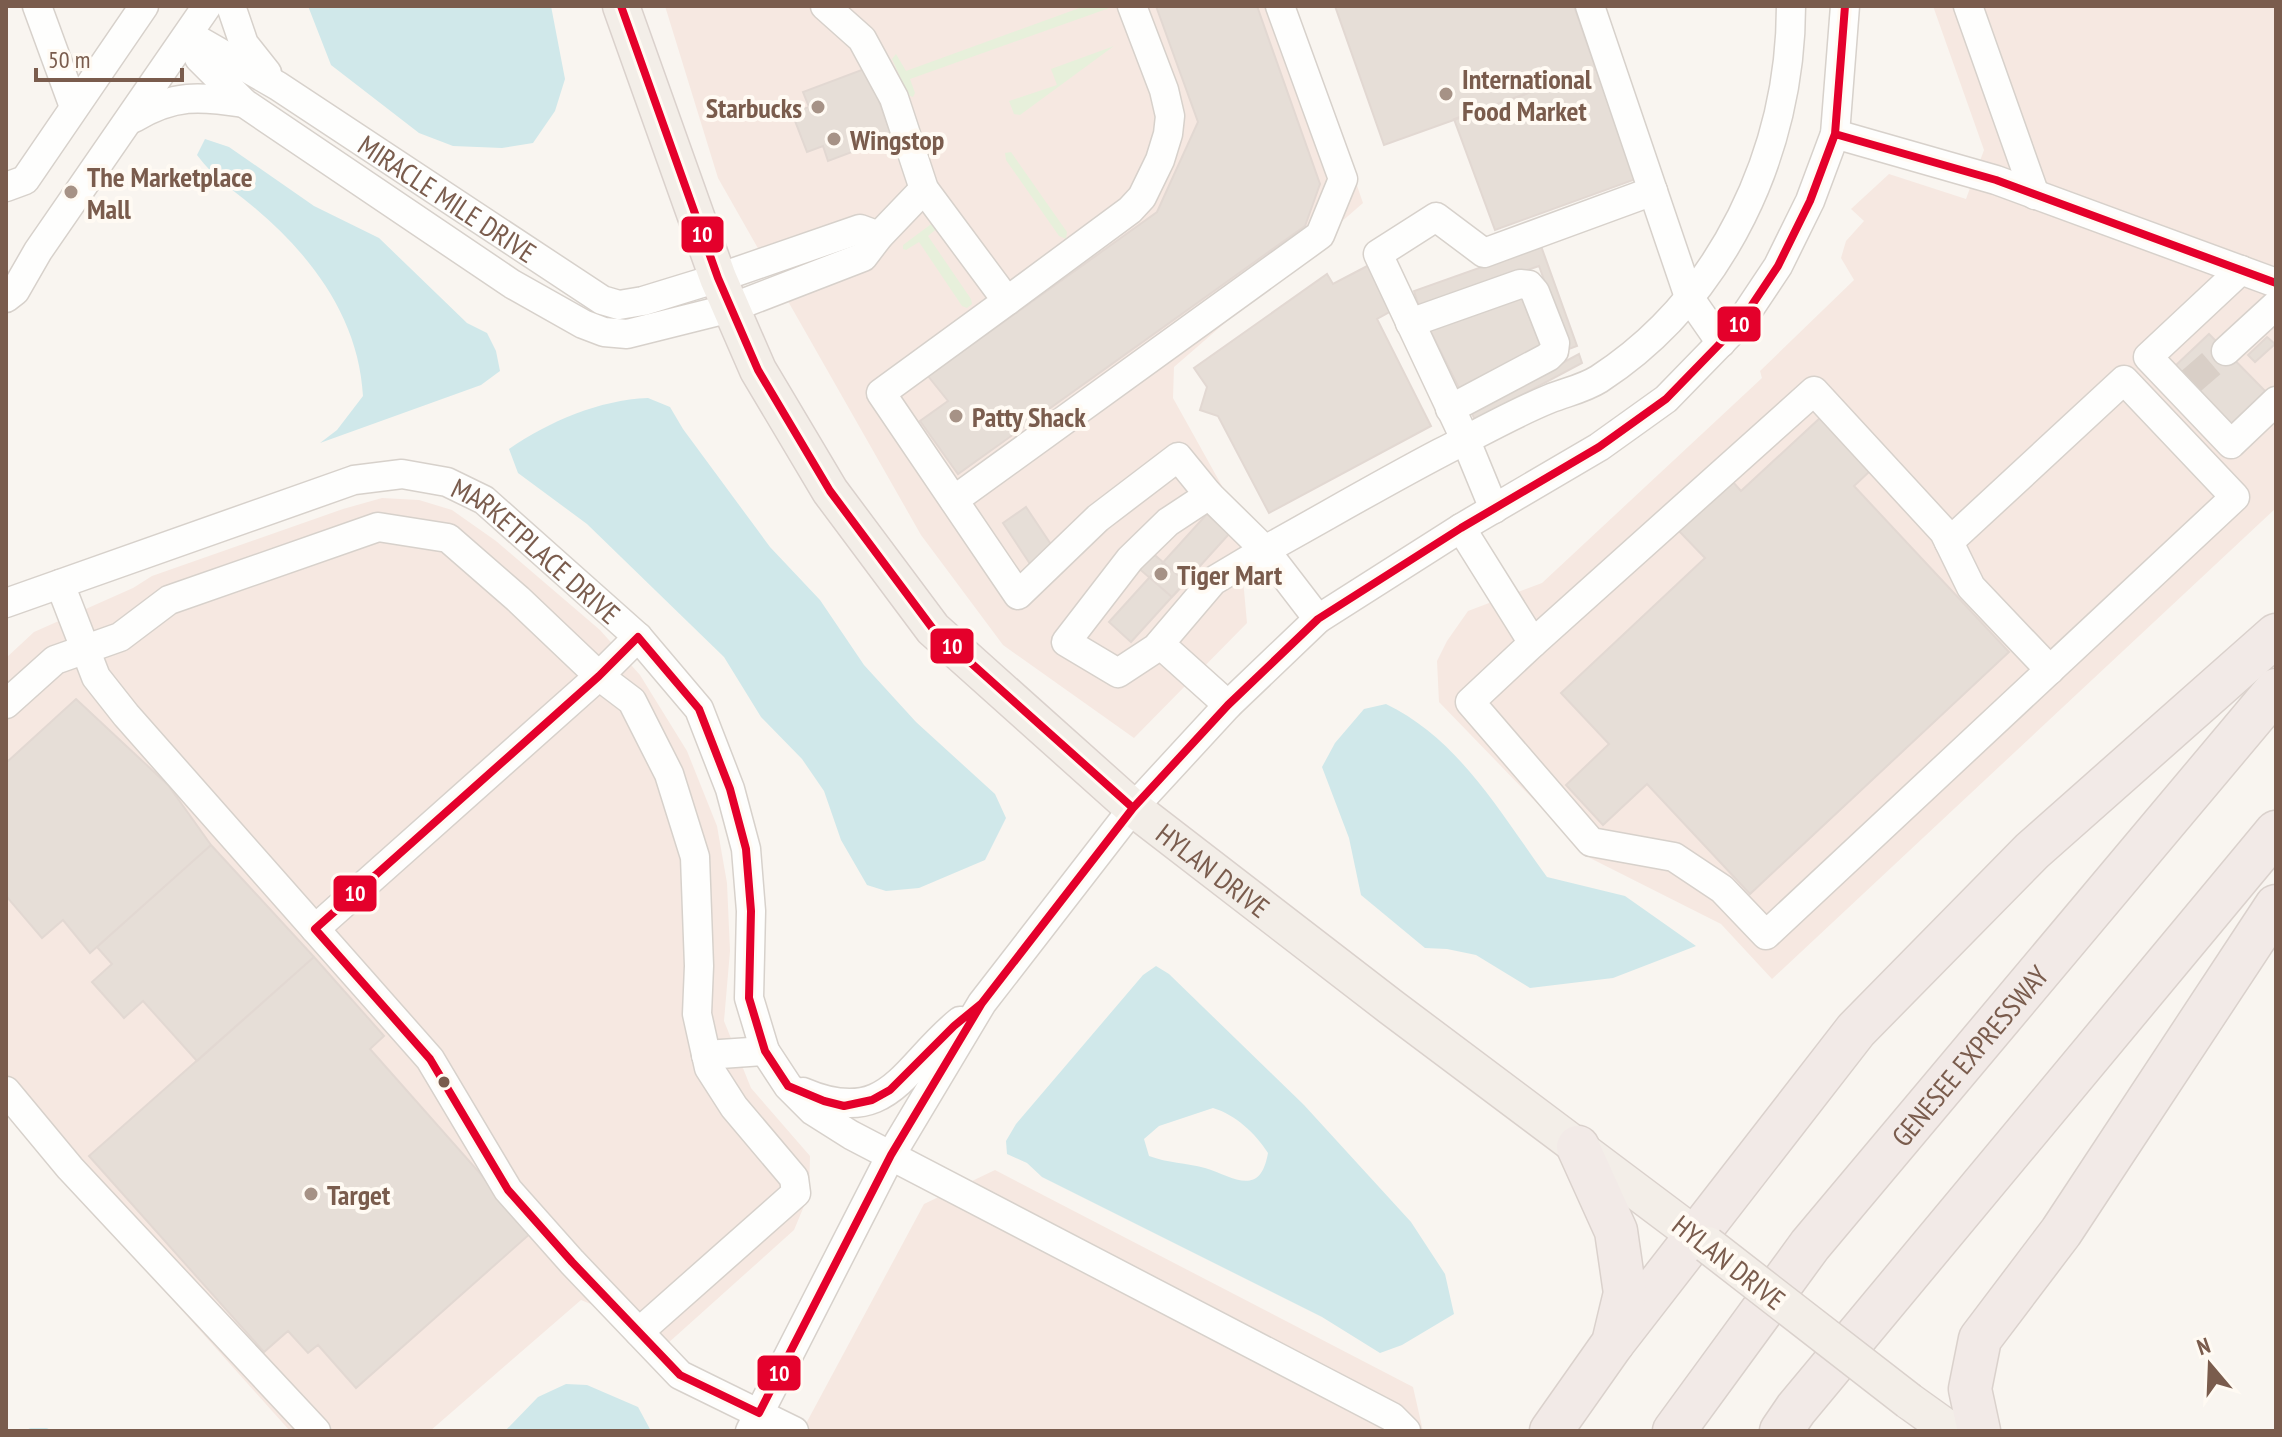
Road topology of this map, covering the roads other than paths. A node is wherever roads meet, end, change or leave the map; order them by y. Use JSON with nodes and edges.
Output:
{"nodes":[{"id":1,"x":37,"y":6,"type":"edge"},
{"id":2,"x":144,"y":6,"type":"edge"},
{"id":3,"x":207,"y":6,"type":"edge"},
{"id":4,"x":231,"y":6,"type":"edge"},
{"id":5,"x":621,"y":6,"type":"edge"},
{"id":6,"x":825,"y":6,"type":"edge"},
{"id":7,"x":1132,"y":6,"type":"edge"},
{"id":8,"x":1280,"y":6,"type":"edge"},
{"id":9,"x":1590,"y":6,"type":"edge"},
{"id":10,"x":1791,"y":6,"type":"edge"},
{"id":11,"x":1845,"y":6,"type":"edge"},
{"id":12,"x":1968,"y":6,"type":"edge"},
{"id":13,"x":188,"y":35,"type":"junction"},
{"id":14,"x":278,"y":86,"type":"junction"},
{"id":15,"x":244,"y":103,"type":"junction"},
{"id":16,"x":74,"y":107,"type":"junction"},
{"id":17,"x":128,"y":122,"type":"junction"},
{"id":18,"x":1835,"y":134,"type":"junction"},
{"id":19,"x":6,"y":187,"type":"edge"},
{"id":20,"x":924,"y":189,"type":"junction"},
{"id":21,"x":1653,"y":191,"type":"junction"},
{"id":22,"x":2035,"y":195,"type":"junction"},
{"id":23,"x":2241,"y":270,"type":"junction"},
{"id":24,"x":2276,"y":283,"type":"edge"},
{"id":25,"x":724,"y":293,"type":"junction"},
{"id":26,"x":1689,"y":297,"type":"junction"},
{"id":27,"x":6,"y":298,"type":"edge"},
{"id":28,"x":1007,"y":301,"type":"junction"},
{"id":29,"x":2276,"y":305,"type":"edge"},
{"id":30,"x":1410,"y":323,"type":"junction"},
{"id":31,"x":1721,"y":343,"type":"junction"},
{"id":32,"x":2226,"y":351,"type":"tunnel mouth"},
{"id":33,"x":2276,"y":401,"type":"edge"},
{"id":34,"x":1450,"y":409,"type":"junction"},
{"id":35,"x":1466,"y":441,"type":"junction"},
{"id":36,"x":1209,"y":495,"type":"junction"},
{"id":37,"x":954,"y":500,"type":"junction"},
{"id":38,"x":1494,"y":509,"type":"junction"},
{"id":39,"x":1461,"y":528,"type":"junction"},
{"id":40,"x":1949,"y":542,"type":"junction"},
{"id":41,"x":1265,"y":550,"type":"junction"},
{"id":42,"x":60,"y":584,"type":"junction"},
{"id":43,"x":6,"y":603,"type":"edge"},
{"id":44,"x":1318,"y":619,"type":"junction"},
{"id":45,"x":2276,"y":635,"type":"edge"},
{"id":46,"x":638,"y":637,"type":"junction"},
{"id":47,"x":1533,"y":643,"type":"junction"},
{"id":48,"x":1160,"y":644,"type":"junction"},
{"id":49,"x":85,"y":649,"type":"junction"},
{"id":50,"x":2050,"y":670,"type":"junction"},
{"id":51,"x":599,"y":676,"type":"junction"},
{"id":52,"x":2276,"y":690,"type":"edge"},
{"id":53,"x":6,"y":704,"type":"edge"},
{"id":54,"x":1228,"y":705,"type":"junction"},
{"id":55,"x":1133,"y":808,"type":"junction"},
{"id":56,"x":2276,"y":832,"type":"edge"},
{"id":57,"x":2276,"y":906,"type":"edge"},
{"id":58,"x":315,"y":929,"type":"junction"},
{"id":59,"x":982,"y":1003,"type":"junction"},
{"id":60,"x":765,"y":1051,"type":"junction"},
{"id":61,"x":706,"y":1055,"type":"junction"},
{"id":62,"x":788,"y":1086,"type":"junction"},
{"id":63,"x":6,"y":1091,"type":"edge"},
{"id":64,"x":1578,"y":1147,"type":"junction"},
{"id":65,"x":891,"y":1155,"type":"junction"},
{"id":66,"x":1702,"y":1240,"type":"junction"},
{"id":67,"x":639,"y":1332,"type":"junction"},
{"id":68,"x":1613,"y":1343,"type":"junction"},
{"id":69,"x":755,"y":1422,"type":"edge"},
{"id":70,"x":1787,"y":1424,"type":"edge"},
{"id":71,"x":316,"y":1431,"type":"edge"},
{"id":72,"x":794,"y":1431,"type":"edge"},
{"id":73,"x":1406,"y":1431,"type":"edge"},
{"id":74,"x":1551,"y":1431,"type":"edge"},
{"id":75,"x":1674,"y":1431,"type":"edge"},
{"id":76,"x":1951,"y":1431,"type":"edge"},
{"id":77,"x":1979,"y":1431,"type":"edge"}],
"edges":[{"from":1,"to":16,"type":"street"},
{"from":2,"to":16,"type":"street"},
{"from":3,"to":13,"type":"street"},
{"from":4,"to":14,"type":"street"},
{"from":5,"to":25,"type":"main road","name":"HYLAN DRIVE"},
{"from":6,"to":20,"type":"street"},
{"from":7,"to":28,"type":"street"},
{"from":8,"to":37,"type":"street"},
{"from":9,"to":21,"type":"street"},
{"from":10,"to":26,"type":"street"},
{"from":11,"to":18,"type":"street"},
{"from":12,"to":22,"type":"street"},
{"from":13,"to":14,"type":"street","name":"MIRACLE MILE DRIVE"},
{"from":13,"to":15,"type":"street"},
{"from":13,"to":17,"type":"street"},
{"from":14,"to":25,"type":"street","name":"MIRACLE MILE DRIVE"},
{"from":15,"to":17,"type":"street"},
{"from":15,"to":25,"type":"street"},
{"from":16,"to":19,"type":"street"},
{"from":17,"to":27,"type":"street"},
{"from":18,"to":22,"type":"street"},
{"from":18,"to":31,"type":"street"},
{"from":20,"to":25,"type":"street"},
{"from":20,"to":28,"type":"street"},
{"from":21,"to":26,"type":"street"},
{"from":21,"to":30,"type":"street"},
{"from":22,"to":23,"type":"street"},
{"from":23,"to":24,"type":"street"},
{"from":23,"to":33,"type":"street"},
{"from":25,"to":55,"type":"main road","name":"HYLAN DRIVE"},
{"from":26,"to":31,"type":"street"},
{"from":26,"to":35,"type":"street"},
{"from":28,"to":37,"type":"street"},
{"from":29,"to":32,"type":"street"},
{"from":30,"to":34,"type":"street"},
{"from":30,"to":34,"type":"street"},
{"from":31,"to":38,"type":"street"},
{"from":34,"to":35,"type":"street"},
{"from":35,"to":38,"type":"street"},
{"from":35,"to":41,"type":"street"},
{"from":36,"to":37,"type":"street"},
{"from":36,"to":41,"type":"street"},
{"from":36,"to":48,"type":"street"},
{"from":38,"to":39,"type":"street"},
{"from":39,"to":44,"type":"street"},
{"from":39,"to":47,"type":"street"},
{"from":40,"to":47,"type":"street"},
{"from":40,"to":50,"type":"street"},
{"from":40,"to":50,"type":"street"},
{"from":41,"to":44,"type":"street"},
{"from":41,"to":48,"type":"street"},
{"from":42,"to":43,"type":"street","name":"MARKETPLACE DRIVE"},
{"from":42,"to":46,"type":"street","name":"MARKETPLACE DRIVE"},
{"from":42,"to":49,"type":"street"},
{"from":44,"to":54,"type":"street"},
{"from":45,"to":66,"type":"highway"},
{"from":46,"to":51,"type":"street"},
{"from":46,"to":60,"type":"street","name":"MARKETPLACE DRIVE"},
{"from":47,"to":50,"type":"street"},
{"from":48,"to":54,"type":"street"},
{"from":49,"to":51,"type":"street"},
{"from":49,"to":53,"type":"street"},
{"from":49,"to":58,"type":"street"},
{"from":51,"to":58,"type":"street"},
{"from":51,"to":61,"type":"street"},
{"from":52,"to":75,"type":"highway","name":"GENESEE EXPRESSWAY"},
{"from":54,"to":55,"type":"street"},
{"from":55,"to":59,"type":"street"},
{"from":55,"to":64,"type":"main road","name":"HYLAN DRIVE"},
{"from":56,"to":70,"type":"highway"},
{"from":57,"to":77,"type":"highway"},
{"from":58,"to":67,"type":"street"},
{"from":59,"to":62,"type":"street"},
{"from":59,"to":65,"type":"street"},
{"from":60,"to":61,"type":"street"},
{"from":60,"to":62,"type":"street","name":"MARKETPLACE DRIVE"},
{"from":61,"to":67,"type":"street"},
{"from":62,"to":65,"type":"street","name":"MARKETPLACE DRIVE"},
{"from":63,"to":71,"type":"street"},
{"from":64,"to":66,"type":"main road","name":"HYLAN DRIVE"},
{"from":64,"to":68,"type":"highway"},
{"from":65,"to":69,"type":"street"},
{"from":65,"to":73,"type":"street","name":"MARKETPLACE DRIVE"},
{"from":66,"to":68,"type":"highway"},
{"from":66,"to":76,"type":"main road","name":"HYLAN DRIVE","bridge":true},
{"from":67,"to":69,"type":"street"},
{"from":68,"to":74,"type":"highway"},
{"from":69,"to":72,"type":"street"}]}
